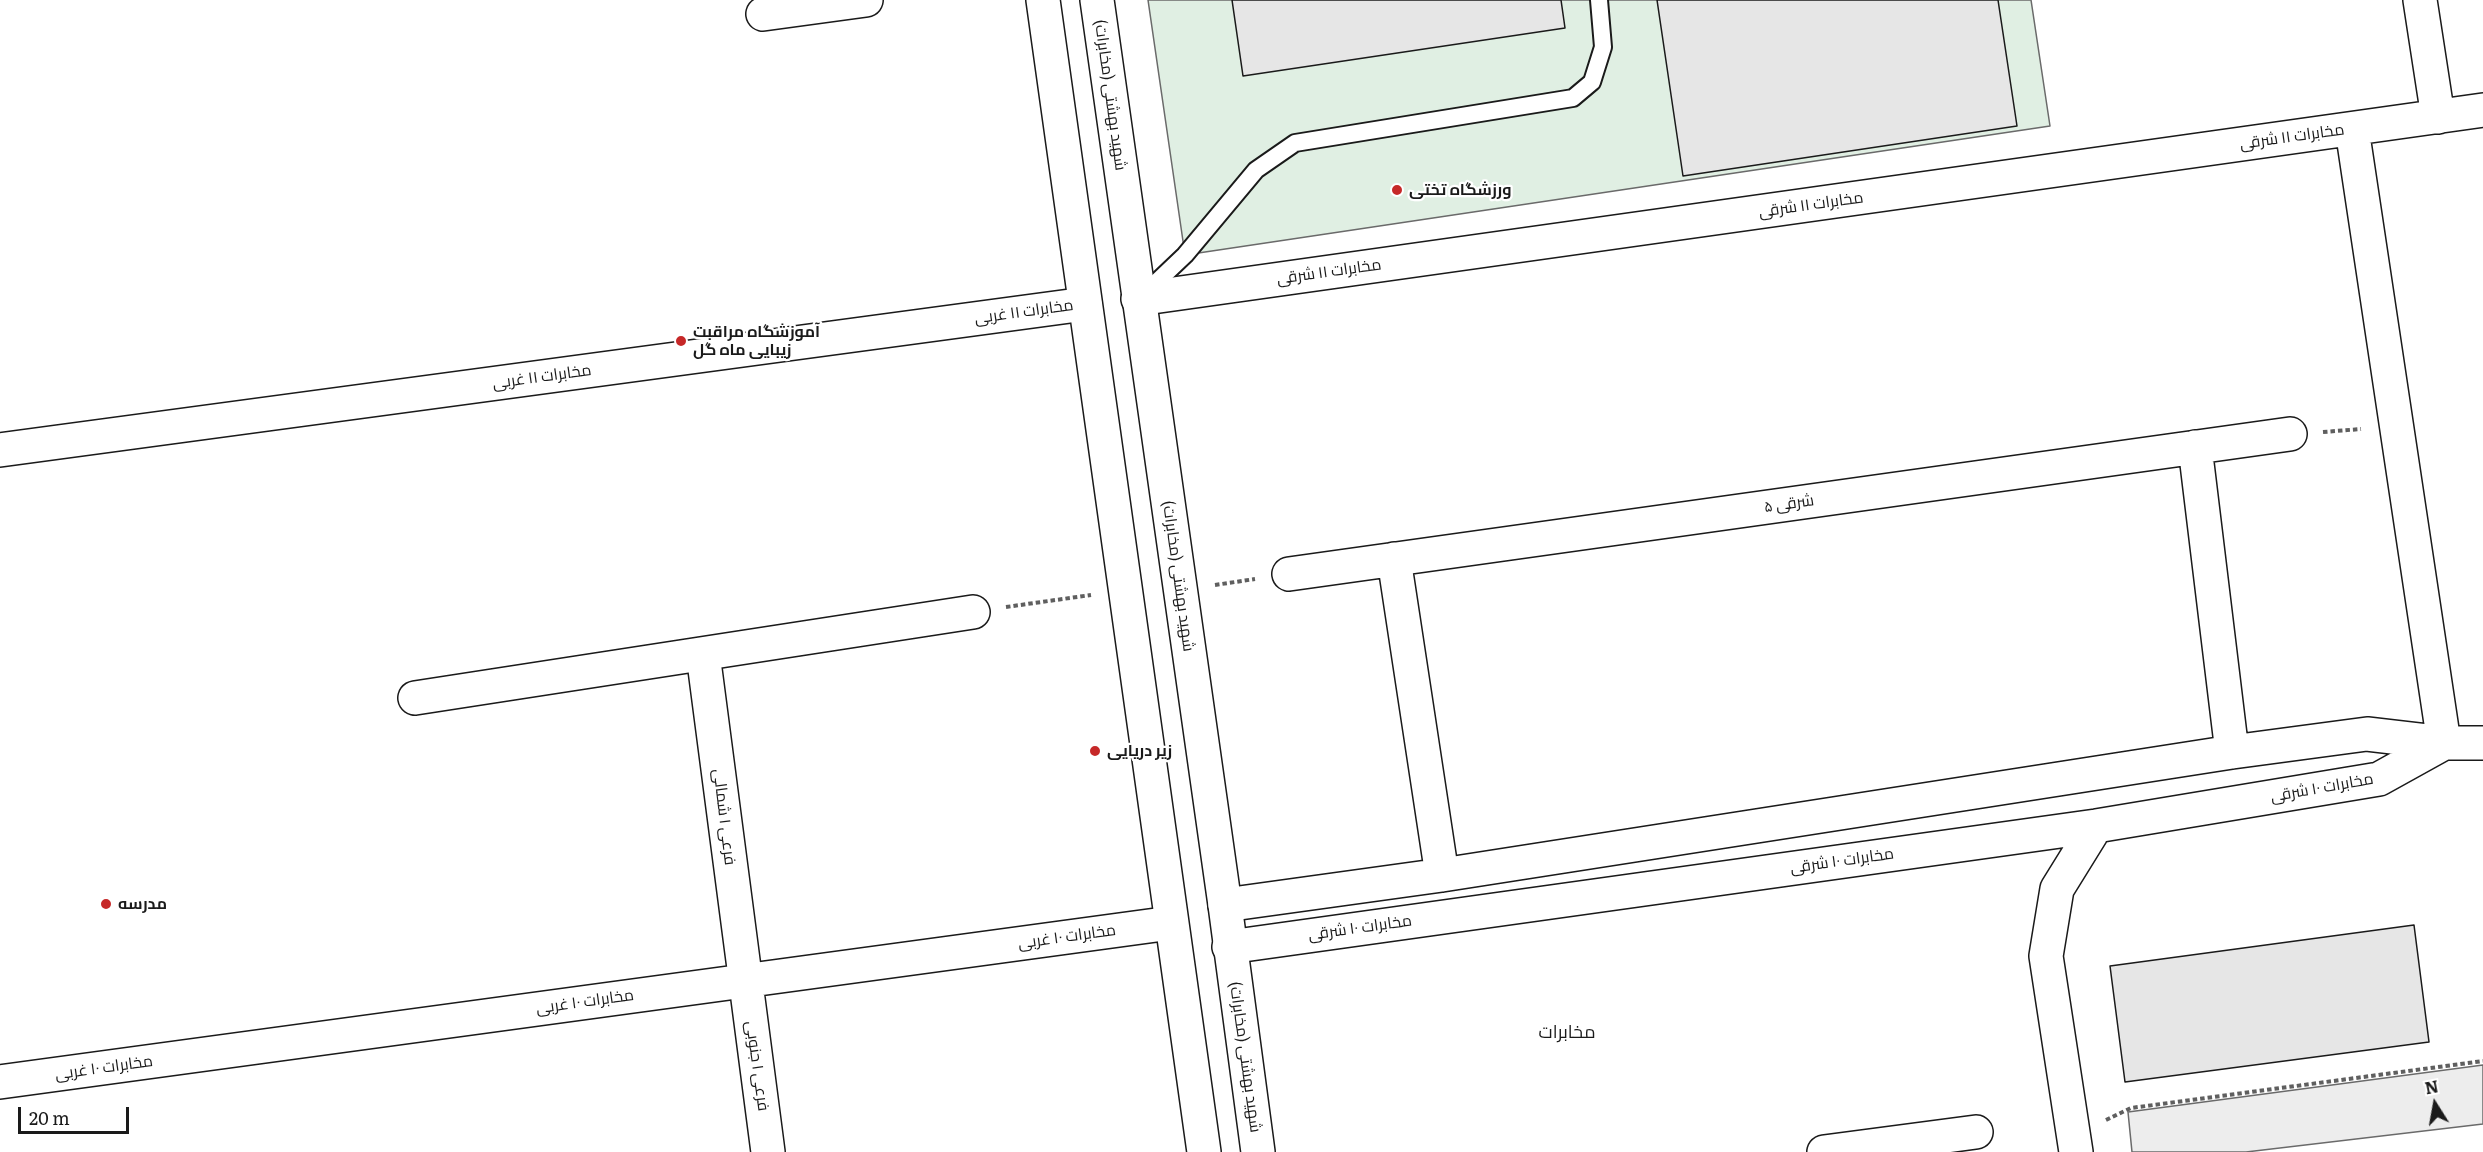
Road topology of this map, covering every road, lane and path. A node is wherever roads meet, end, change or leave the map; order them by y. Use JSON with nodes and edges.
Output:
{"nodes":[{"id":1,"x":866,"y":0,"type":"edge"},
{"id":2,"x":1043,"y":0,"type":"edge"},
{"id":3,"x":1096,"y":0,"type":"edge"},
{"id":4,"x":1599,"y":0,"type":"edge"},
{"id":5,"x":2420,"y":0,"type":"edge"},
{"id":6,"x":763,"y":14,"type":"dead end"},
{"id":7,"x":2483,"y":110,"type":"edge"},
{"id":8,"x":2438,"y":117,"type":"junction"},
{"id":9,"x":2352,"y":129,"type":"junction"},
{"id":10,"x":1138,"y":299,"type":"junction"},
{"id":11,"x":1085,"y":304,"type":"junction"},
{"id":12,"x":2397,"y":427,"type":"junction"},
{"id":13,"x":2290,"y":434,"type":"joint"},
{"id":14,"x":2195,"y":447,"type":"junction"},
{"id":15,"x":0,"y":450,"type":"edge"},
{"id":16,"x":1394,"y":560,"type":"junction"},
{"id":17,"x":1289,"y":574,"type":"joint"},
{"id":18,"x":1124,"y":590,"type":"junction"},
{"id":19,"x":1180,"y":590,"type":"junction"},
{"id":20,"x":973,"y":612,"type":"joint"},
{"id":21,"x":703,"y":654,"type":"junction"},
{"id":22,"x":415,"y":698,"type":"dead end"},
{"id":23,"x":2444,"y":743,"type":"junction"},
{"id":24,"x":2483,"y":743,"type":"edge"},
{"id":25,"x":2232,"y":753,"type":"junction"},
{"id":26,"x":2096,"y":825,"type":"junction"},
{"id":27,"x":1442,"y":875,"type":"junction"},
{"id":28,"x":1225,"y":905,"type":"junction"},
{"id":29,"x":1171,"y":923,"type":"junction"},
{"id":30,"x":1229,"y":947,"type":"junction"},
{"id":31,"x":746,"y":981,"type":"junction"},
{"id":32,"x":2483,"y":1061,"type":"edge"},
{"id":33,"x":0,"y":1082,"type":"edge"},
{"id":34,"x":2130,"y":1108,"type":"dead end"},
{"id":35,"x":1976,"y":1132,"type":"dead end"},
{"id":36,"x":768,"y":1152,"type":"edge"},
{"id":37,"x":1204,"y":1152,"type":"edge"},
{"id":38,"x":1258,"y":1152,"type":"edge"},
{"id":39,"x":1824,"y":1152,"type":"edge"},
{"id":40,"x":2076,"y":1152,"type":"edge"}],
"edges":[{"from":1,"to":6,"type":"street"},
{"from":2,"to":11,"type":"street"},
{"from":3,"to":10,"type":"street","name":"شهید بهشتی (مخابرات)"},
{"from":4,"to":10,"type":"lane"},
{"from":5,"to":8,"type":"street"},
{"from":7,"to":8,"type":"street","name":"مخابرات ۱۱ شرقی"},
{"from":8,"to":9,"type":"street","name":"مخابرات ۱۱ شرقی"},
{"from":9,"to":10,"type":"street","name":"مخابرات ۱۱ شرقی"},
{"from":9,"to":12,"type":"street"},
{"from":10,"to":19,"type":"street","name":"شهید بهشتی (مخابرات)"},
{"from":11,"to":15,"type":"street","name":"مخابرات ۱۱ غربی"},
{"from":11,"to":18,"type":"street"},
{"from":12,"to":13,"type":"path"},
{"from":12,"to":23,"type":"street"},
{"from":13,"to":14,"type":"street","name":"شرقی ۵"},
{"from":14,"to":16,"type":"street","name":"شرقی ۵"},
{"from":14,"to":25,"type":"street"},
{"from":16,"to":17,"type":"street","name":"شرقی ۵"},
{"from":16,"to":27,"type":"street"},
{"from":17,"to":19,"type":"path"},
{"from":18,"to":20,"type":"path"},
{"from":18,"to":29,"type":"street"},
{"from":19,"to":28,"type":"street","name":"شهید بهشتی (مخابرات)"},
{"from":20,"to":21,"type":"street"},
{"from":21,"to":22,"type":"street"},
{"from":21,"to":31,"type":"street","name":"فرعی ۱ شمالی"},
{"from":23,"to":24,"type":"street","name":"مخابرات ۱۰ شرقی"},
{"from":23,"to":25,"type":"street","name":"مخابرات ۱۰ شرقی"},
{"from":23,"to":26,"type":"street","name":"مخابرات ۱۰ شرقی"},
{"from":25,"to":27,"type":"street","name":"مخابرات ۱۰ شرقی"},
{"from":26,"to":30,"type":"street","name":"مخابرات ۱۰ شرقی"},
{"from":26,"to":40,"type":"street"},
{"from":27,"to":28,"type":"street","name":"مخابرات ۱۰ شرقی"},
{"from":28,"to":30,"type":"street","name":"شهید بهشتی (مخابرات)"},
{"from":29,"to":31,"type":"street","name":"مخابرات ۱۰ غربی"},
{"from":29,"to":37,"type":"street"},
{"from":30,"to":38,"type":"street","name":"شهید بهشتی (مخابرات)"},
{"from":31,"to":33,"type":"street","name":"مخابرات ۱۰ غربی"},
{"from":31,"to":36,"type":"street","name":"فرعی ۱ جنوبی"},
{"from":32,"to":34,"type":"path"},
{"from":35,"to":39,"type":"street"}]}
